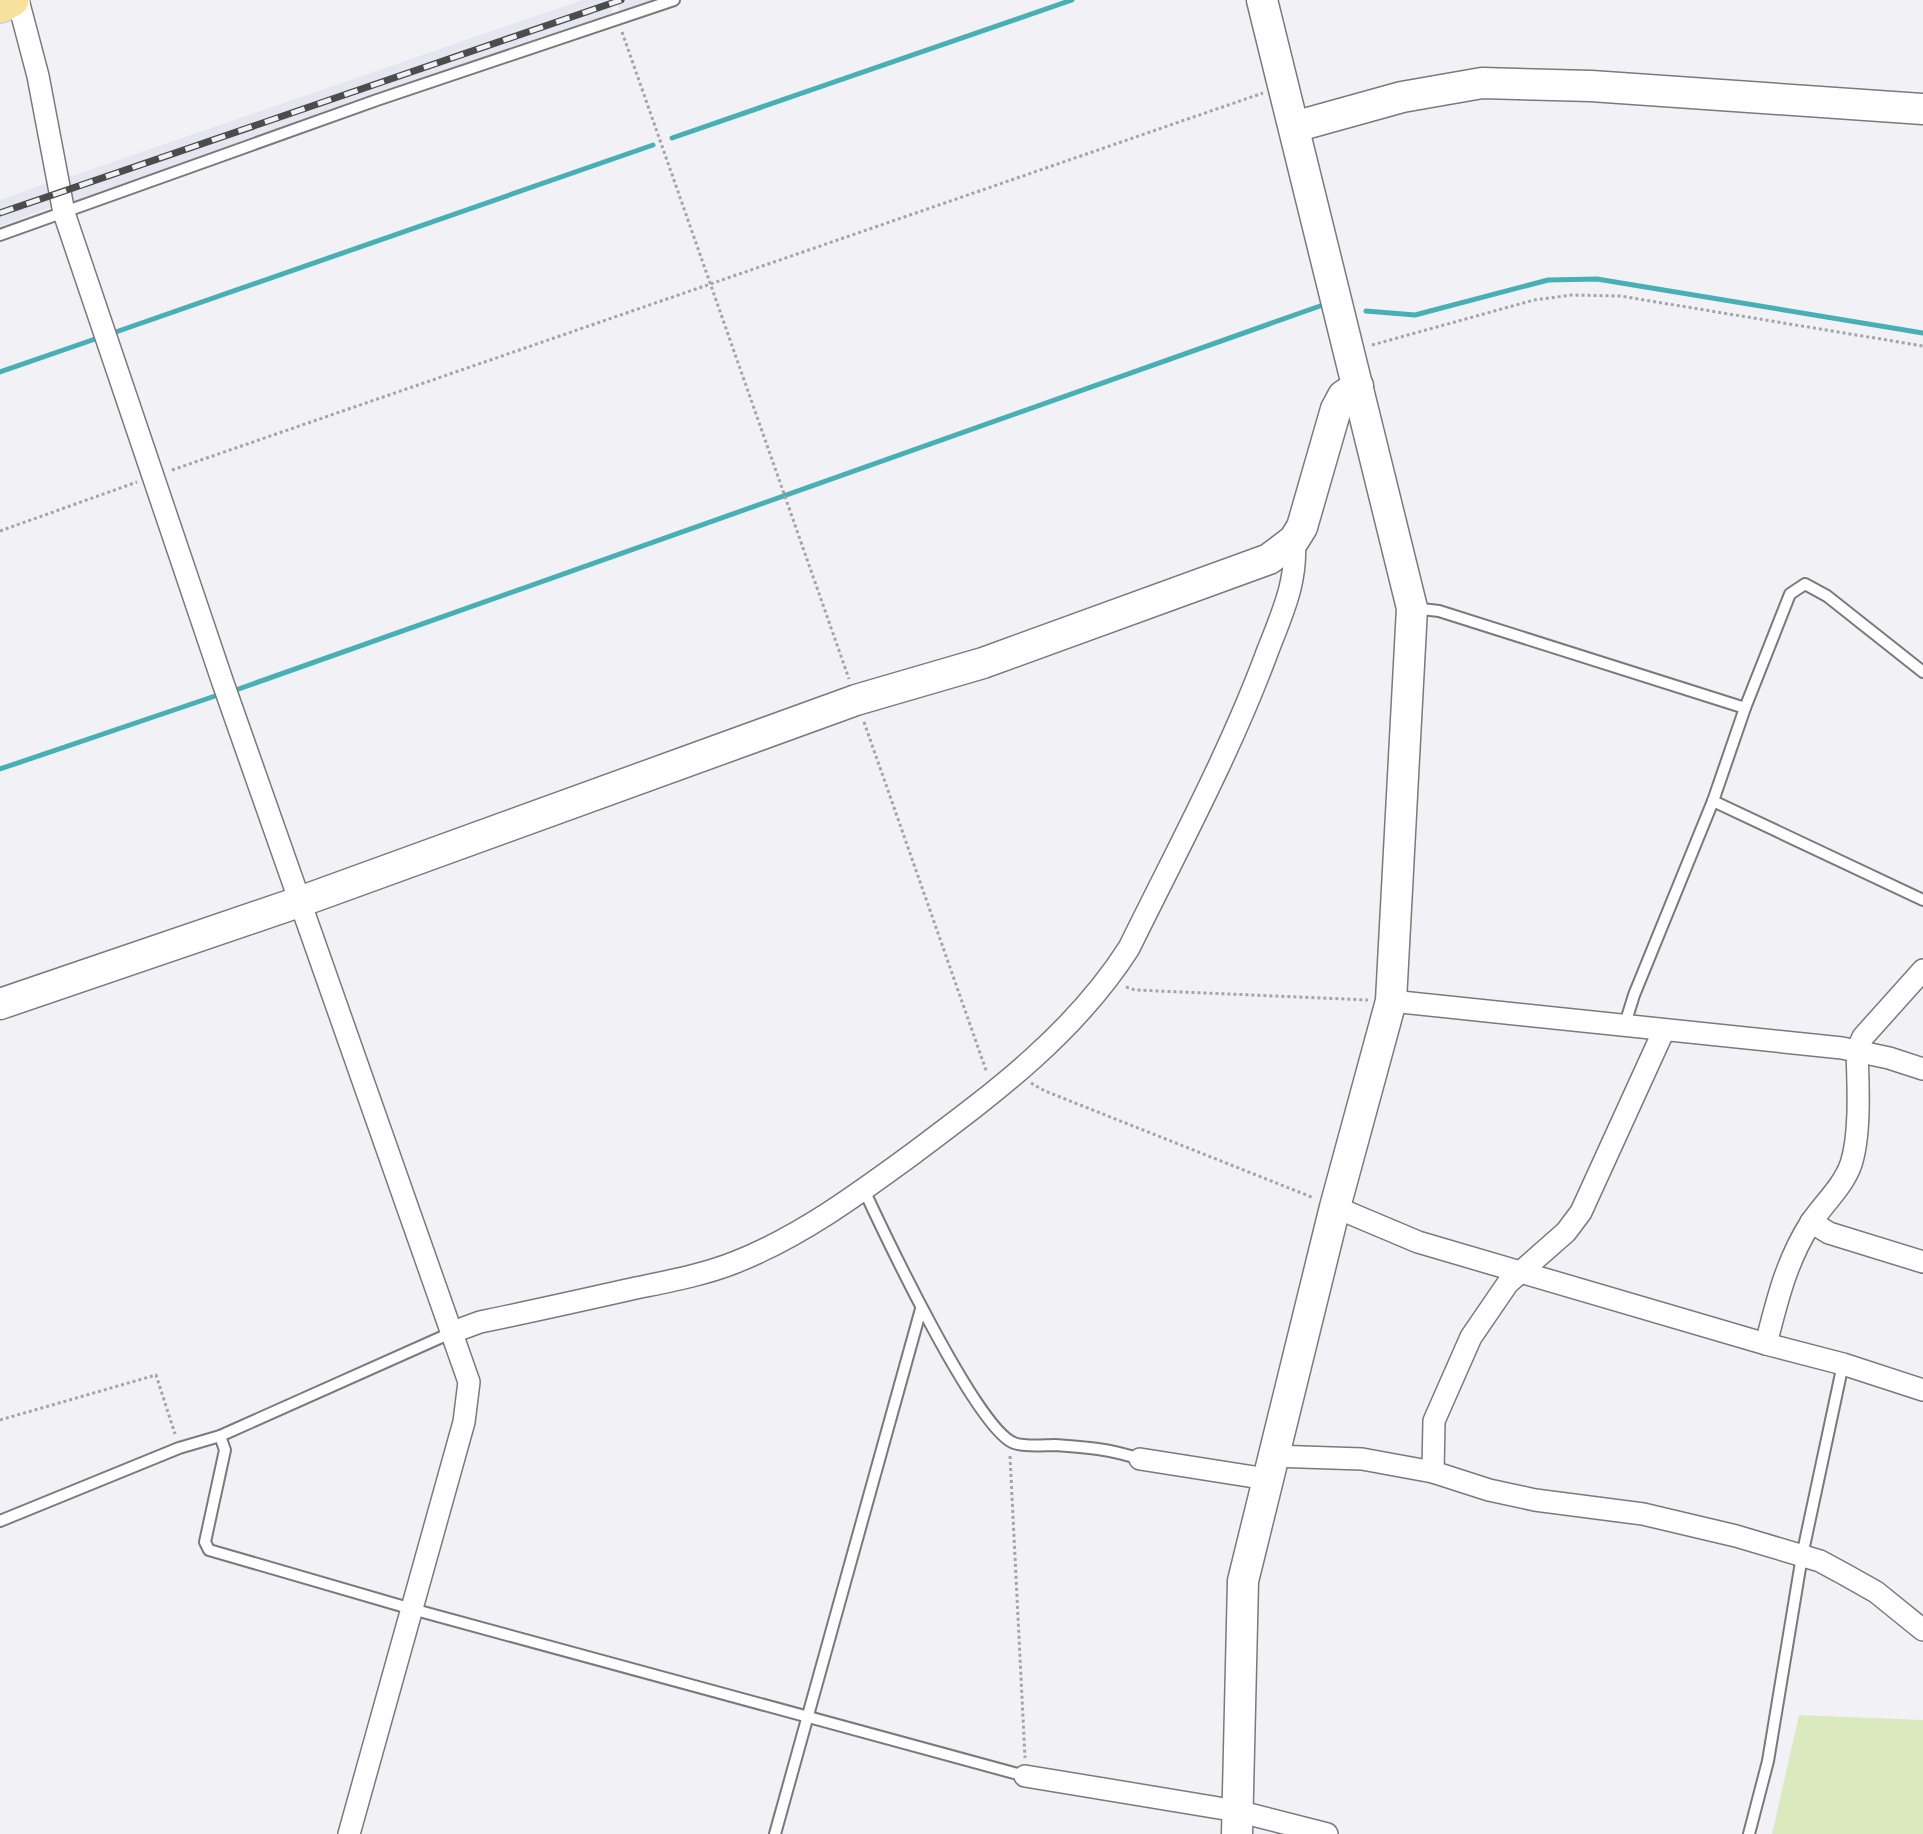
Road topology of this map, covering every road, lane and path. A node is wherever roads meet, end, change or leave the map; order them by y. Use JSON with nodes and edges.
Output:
{"nodes":[{"id":1,"x":12,"y":0,"type":"edge"},
{"id":2,"x":18,"y":0,"type":"edge"},
{"id":3,"x":674,"y":0,"type":"edge"},
{"id":4,"x":1262,"y":0,"type":"edge"},
{"id":5,"x":0,"y":6,"type":"edge"},
{"id":6,"x":618,"y":20,"type":"junction"},
{"id":7,"x":1284,"y":86,"type":"junction"},
{"id":8,"x":1923,"y":109,"type":"edge"},
{"id":9,"x":1294,"y":127,"type":"junction"},
{"id":10,"x":63,"y":213,"type":"junction"},
{"id":11,"x":0,"y":235,"type":"edge"},
{"id":12,"x":711,"y":285,"type":"junction"},
{"id":13,"x":1923,"y":346,"type":"edge"},
{"id":14,"x":1350,"y":350,"type":"junction"},
{"id":15,"x":1358,"y":386,"type":"junction"},
{"id":16,"x":154,"y":476,"type":"junction"},
{"id":17,"x":0,"y":531,"type":"edge"},
{"id":18,"x":1294,"y":540,"type":"junction"},
{"id":19,"x":1412,"y":608,"type":"junction"},
{"id":20,"x":1923,"y":672,"type":"edge"},
{"id":21,"x":856,"y":700,"type":"junction"},
{"id":22,"x":1745,"y":708,"type":"junction"},
{"id":23,"x":1713,"y":801,"type":"junction"},
{"id":24,"x":1923,"y":900,"type":"edge"},
{"id":25,"x":302,"y":901,"type":"junction"},
{"id":26,"x":1923,"y":970,"type":"edge"},
{"id":27,"x":1108,"y":981,"type":"junction"},
{"id":28,"x":1391,"y":1001,"type":"junction"},
{"id":29,"x":0,"y":1004,"type":"edge"},
{"id":30,"x":1625,"y":1024,"type":"junction"},
{"id":31,"x":1664,"y":1030,"type":"junction"},
{"id":32,"x":1857,"y":1050,"type":"junction"},
{"id":33,"x":1923,"y":1069,"type":"edge"},
{"id":34,"x":1016,"y":1074,"type":"junction"},
{"id":35,"x":996,"y":1090,"type":"junction"},
{"id":36,"x":864,"y":1190,"type":"junction"},
{"id":37,"x":1335,"y":1207,"type":"junction"},
{"id":38,"x":1811,"y":1222,"type":"junction"},
{"id":39,"x":1923,"y":1262,"type":"edge"},
{"id":40,"x":1521,"y":1271,"type":"junction"},
{"id":41,"x":921,"y":1309,"type":"junction"},
{"id":42,"x":453,"y":1332,"type":"junction"},
{"id":43,"x":1766,"y":1344,"type":"junction"},
{"id":44,"x":1843,"y":1364,"type":"junction"},
{"id":45,"x":1923,"y":1390,"type":"edge"},
{"id":46,"x":0,"y":1420,"type":"edge"},
{"id":47,"x":220,"y":1436,"type":"junction"},
{"id":48,"x":1010,"y":1439,"type":"junction"},
{"id":49,"x":179,"y":1448,"type":"junction"},
{"id":50,"x":1140,"y":1459,"type":"joint"},
{"id":51,"x":1270,"y":1468,"type":"junction"},
{"id":52,"x":1434,"y":1472,"type":"junction"},
{"id":53,"x":0,"y":1521,"type":"edge"},
{"id":54,"x":1802,"y":1556,"type":"junction"},
{"id":55,"x":412,"y":1610,"type":"junction"},
{"id":56,"x":1923,"y":1630,"type":"edge"},
{"id":57,"x":809,"y":1718,"type":"junction"},
{"id":58,"x":1025,"y":1776,"type":"junction"},
{"id":59,"x":1237,"y":1823,"type":"edge"},
{"id":60,"x":349,"y":1834,"type":"edge"},
{"id":61,"x":775,"y":1834,"type":"edge"},
{"id":62,"x":1327,"y":1834,"type":"edge"},
{"id":63,"x":1749,"y":1834,"type":"edge"}],
"edges":[{"from":1,"to":5,"type":"main road"},
{"from":2,"to":10,"type":"street"},
{"from":3,"to":6,"type":"lane"},
{"from":4,"to":7,"type":"street"},
{"from":6,"to":10,"type":"lane"},
{"from":6,"to":12,"type":"path"},
{"from":7,"to":9,"type":"street"},
{"from":7,"to":12,"type":"path"},
{"from":8,"to":9,"type":"street"},
{"from":9,"to":14,"type":"street"},
{"from":10,"to":11,"type":"lane"},
{"from":10,"to":16,"type":"street"},
{"from":12,"to":16,"type":"path"},
{"from":12,"to":21,"type":"path"},
{"from":13,"to":14,"type":"path"},
{"from":14,"to":15,"type":"street"},
{"from":15,"to":18,"type":"street"},
{"from":15,"to":19,"type":"street"},
{"from":16,"to":17,"type":"path"},
{"from":16,"to":25,"type":"street"},
{"from":18,"to":21,"type":"street"},
{"from":18,"to":27,"type":"street"},
{"from":19,"to":22,"type":"lane"},
{"from":19,"to":28,"type":"street"},
{"from":20,"to":22,"type":"lane"},
{"from":21,"to":25,"type":"street"},
{"from":21,"to":35,"type":"path"},
{"from":22,"to":23,"type":"lane"},
{"from":23,"to":24,"type":"lane"},
{"from":23,"to":30,"type":"lane"},
{"from":25,"to":29,"type":"street"},
{"from":25,"to":42,"type":"street"},
{"from":26,"to":32,"type":"street"},
{"from":27,"to":28,"type":"path"},
{"from":27,"to":34,"type":"street"},
{"from":28,"to":30,"type":"street"},
{"from":28,"to":37,"type":"street"},
{"from":30,"to":31,"type":"street"},
{"from":31,"to":32,"type":"street"},
{"from":31,"to":40,"type":"street"},
{"from":32,"to":33,"type":"street"},
{"from":32,"to":38,"type":"street"},
{"from":34,"to":35,"type":"street"},
{"from":34,"to":37,"type":"path"},
{"from":35,"to":36,"type":"street"},
{"from":36,"to":41,"type":"lane"},
{"from":36,"to":42,"type":"street"},
{"from":37,"to":40,"type":"street"},
{"from":37,"to":51,"type":"street"},
{"from":38,"to":39,"type":"street"},
{"from":38,"to":43,"type":"street"},
{"from":40,"to":43,"type":"street"},
{"from":40,"to":52,"type":"street"},
{"from":41,"to":48,"type":"lane"},
{"from":41,"to":57,"type":"lane"},
{"from":42,"to":47,"type":"lane"},
{"from":42,"to":55,"type":"street"},
{"from":43,"to":44,"type":"street"},
{"from":44,"to":45,"type":"street"},
{"from":44,"to":54,"type":"lane"},
{"from":46,"to":49,"type":"path"},
{"from":47,"to":49,"type":"lane"},
{"from":47,"to":55,"type":"lane"},
{"from":48,"to":50,"type":"lane"},
{"from":48,"to":58,"type":"path"},
{"from":49,"to":53,"type":"lane"},
{"from":50,"to":51,"type":"street"},
{"from":51,"to":52,"type":"street"},
{"from":51,"to":59,"type":"street"},
{"from":52,"to":54,"type":"street"},
{"from":54,"to":56,"type":"street"},
{"from":54,"to":63,"type":"lane"},
{"from":55,"to":57,"type":"lane"},
{"from":55,"to":60,"type":"street"},
{"from":57,"to":58,"type":"lane"},
{"from":57,"to":61,"type":"lane"},
{"from":58,"to":59,"type":"street"},
{"from":59,"to":62,"type":"street"}]}
